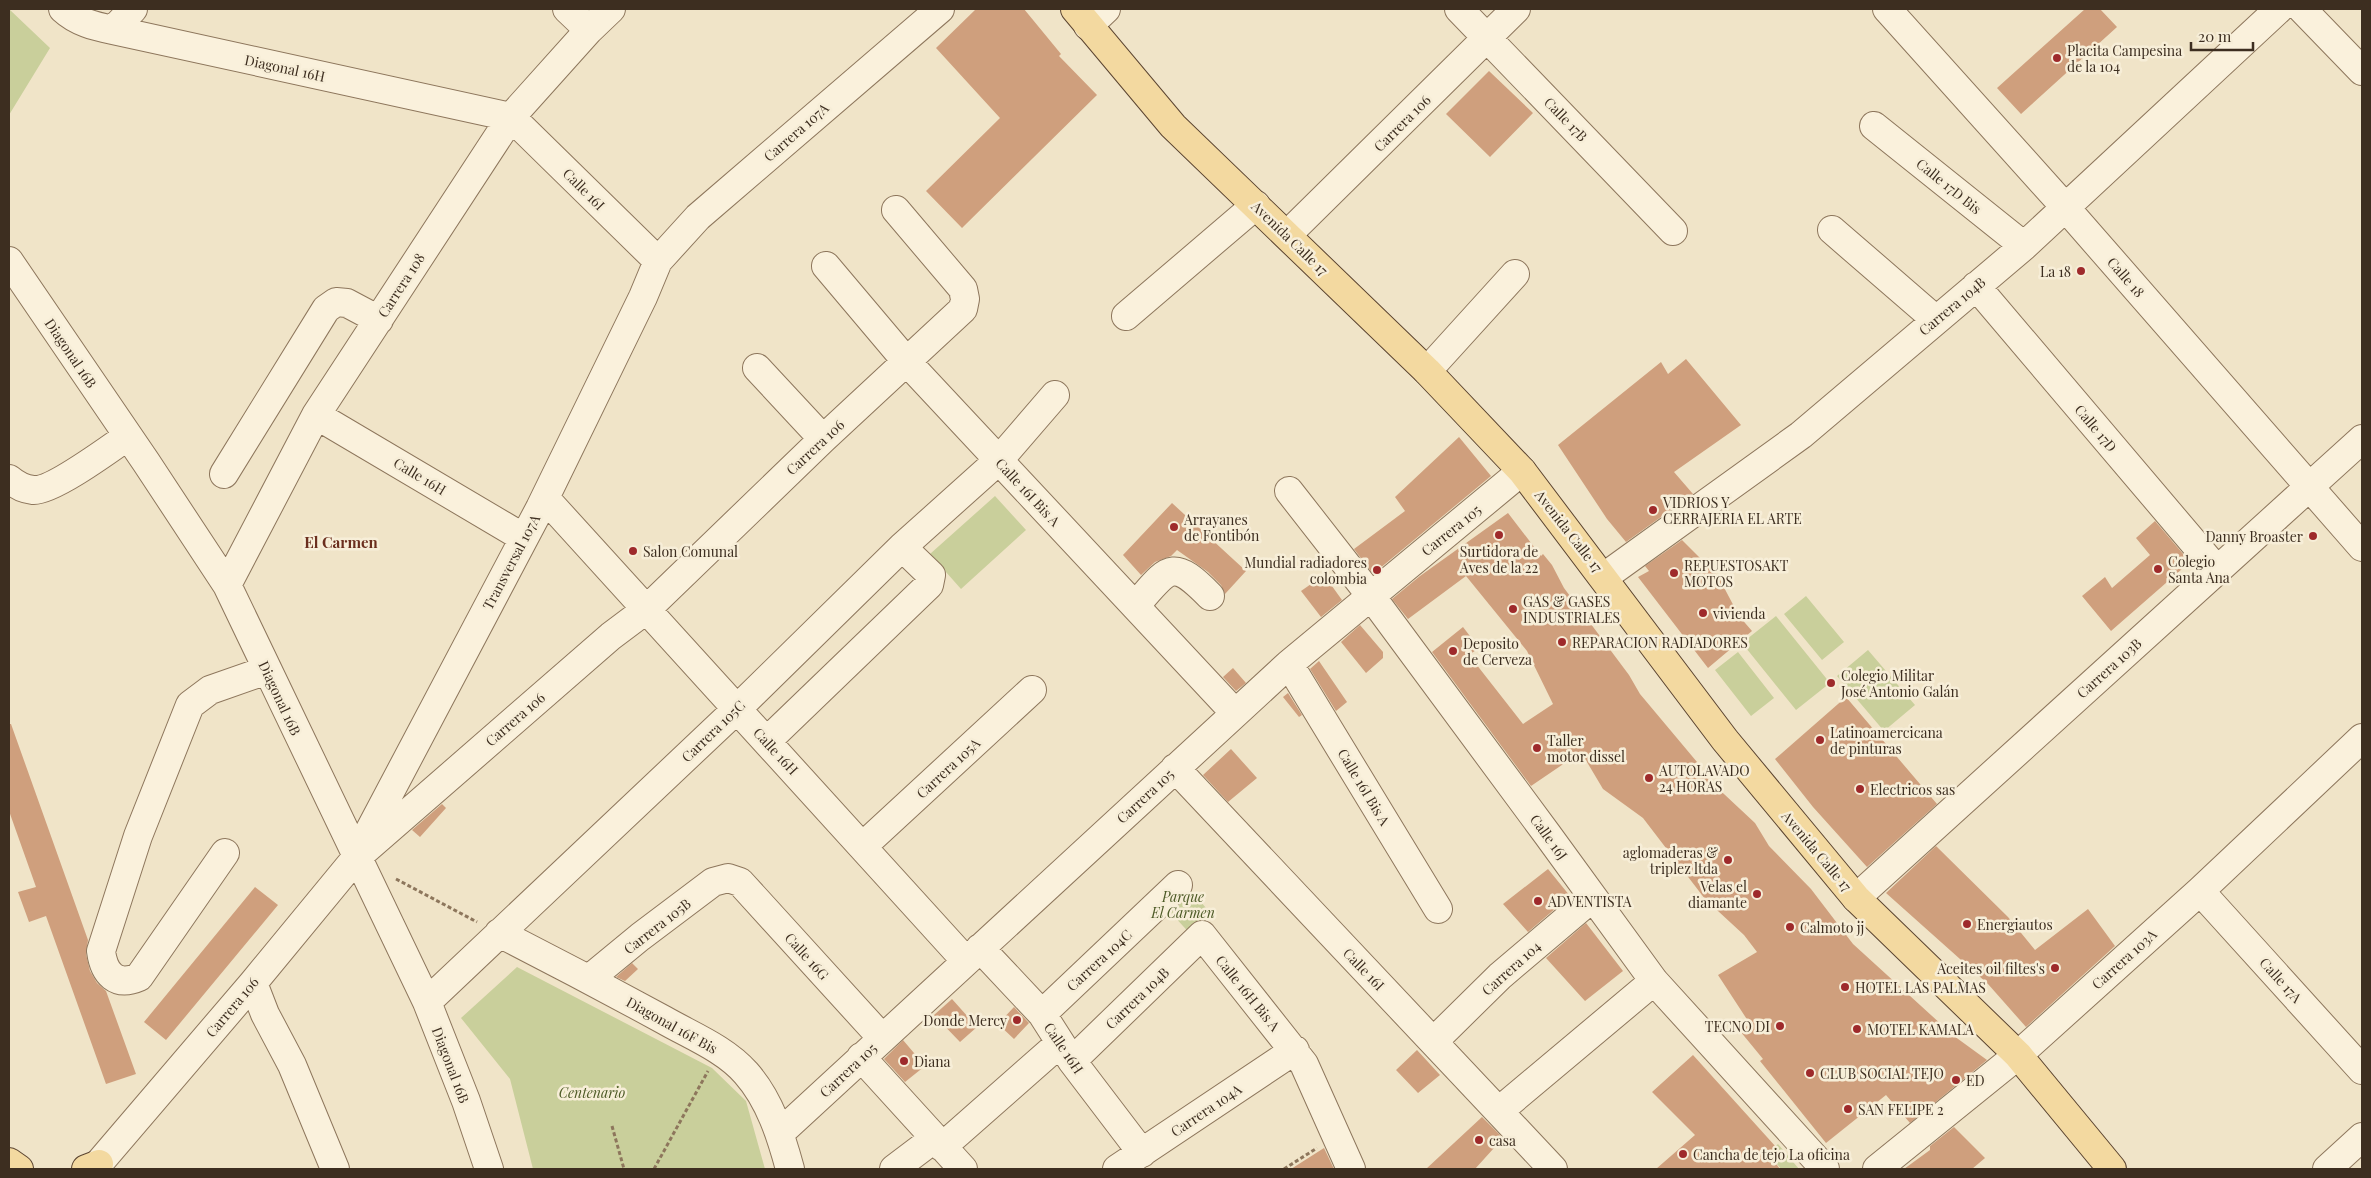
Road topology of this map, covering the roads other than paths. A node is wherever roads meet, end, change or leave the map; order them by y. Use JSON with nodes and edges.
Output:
{"nodes":[{"id":1,"x":63,"y":9,"type":"edge"},
{"id":2,"x":133,"y":9,"type":"edge"},
{"id":3,"x":567,"y":9,"type":"edge"},
{"id":4,"x":611,"y":9,"type":"edge"},
{"id":5,"x":940,"y":9,"type":"edge"},
{"id":6,"x":1459,"y":9,"type":"edge"},
{"id":7,"x":1516,"y":9,"type":"edge"},
{"id":8,"x":1887,"y":9,"type":"edge"},
{"id":9,"x":2279,"y":9,"type":"edge"},
{"id":10,"x":2302,"y":9,"type":"edge"},
{"id":11,"x":1090,"y":15,"type":"edge"},
{"id":12,"x":112,"y":30,"type":"junction"},
{"id":13,"x":589,"y":30,"type":"junction"},
{"id":14,"x":1488,"y":38,"type":"junction"},
{"id":15,"x":2362,"y":71,"type":"edge"},
{"id":16,"x":511,"y":117,"type":"junction"},
{"id":17,"x":1874,"y":126,"type":"dead end"},
{"id":18,"x":1256,"y":205,"type":"junction"},
{"id":19,"x":2065,"y":207,"type":"junction"},
{"id":20,"x":896,"y":210,"type":"dead end"},
{"id":21,"x":1832,"y":230,"type":"dead end"},
{"id":22,"x":1673,"y":231,"type":"dead end"},
{"id":23,"x":1287,"y":235,"type":"junction"},
{"id":24,"x":2024,"y":246,"type":"junction"},
{"id":25,"x":9,"y":261,"type":"edge"},
{"id":26,"x":658,"y":261,"type":"junction"},
{"id":27,"x":826,"y":266,"type":"dead end"},
{"id":28,"x":1515,"y":274,"type":"dead end"},
{"id":29,"x":1976,"y":286,"type":"junction"},
{"id":30,"x":1126,"y":316,"type":"dead end"},
{"id":31,"x":378,"y":320,"type":"junction"},
{"id":32,"x":1936,"y":320,"type":"junction"},
{"id":33,"x":907,"y":362,"type":"junction"},
{"id":34,"x":757,"y":368,"type":"dead end"},
{"id":35,"x":1427,"y":371,"type":"junction"},
{"id":36,"x":1055,"y":395,"type":"dead end"},
{"id":37,"x":316,"y":415,"type":"junction"},
{"id":38,"x":128,"y":436,"type":"junction"},
{"id":39,"x":823,"y":439,"type":"junction"},
{"id":40,"x":2362,"y":439,"type":"edge"},
{"id":41,"x":998,"y":460,"type":"junction"},
{"id":42,"x":1522,"y":472,"type":"junction"},
{"id":43,"x":224,"y":474,"type":"dead end"},
{"id":44,"x":9,"y":479,"type":"edge"},
{"id":45,"x":2310,"y":489,"type":"junction"},
{"id":46,"x":1289,"y":491,"type":"dead end"},
{"id":47,"x":545,"y":498,"type":"junction"},
{"id":48,"x":524,"y":538,"type":"junction"},
{"id":49,"x":902,"y":547,"type":"junction"},
{"id":50,"x":2362,"y":547,"type":"edge"},
{"id":51,"x":2217,"y":570,"type":"junction"},
{"id":52,"x":1604,"y":577,"type":"junction"},
{"id":53,"x":227,"y":586,"type":"junction"},
{"id":54,"x":1210,"y":596,"type":"dead end"},
{"id":55,"x":1371,"y":596,"type":"junction"},
{"id":56,"x":1135,"y":606,"type":"junction"},
{"id":57,"x":647,"y":609,"type":"junction"},
{"id":58,"x":1289,"y":664,"type":"junction"},
{"id":59,"x":267,"y":670,"type":"junction"},
{"id":60,"x":1032,"y":690,"type":"dead end"},
{"id":61,"x":737,"y":708,"type":"junction"},
{"id":62,"x":1235,"y":713,"type":"junction"},
{"id":63,"x":2362,"y":738,"type":"edge"},
{"id":64,"x":767,"y":741,"type":"junction"},
{"id":65,"x":1176,"y":768,"type":"junction"},
{"id":66,"x":863,"y":846,"type":"junction"},
{"id":67,"x":225,"y":853,"type":"dead end"},
{"id":68,"x":356,"y":858,"type":"junction"},
{"id":69,"x":728,"y":878,"type":"joint"},
{"id":70,"x":1178,"y":885,"type":"dead end"},
{"id":71,"x":2200,"y":891,"type":"junction"},
{"id":72,"x":1592,"y":898,"type":"junction"},
{"id":73,"x":1856,"y":898,"type":"junction"},
{"id":74,"x":1438,"y":909,"type":"dead end"},
{"id":75,"x":499,"y":933,"type":"junction"},
{"id":76,"x":1202,"y":935,"type":"joint"},
{"id":77,"x":973,"y":955,"type":"junction"},
{"id":78,"x":589,"y":979,"type":"junction"},
{"id":79,"x":1654,"y":981,"type":"junction"},
{"id":80,"x":253,"y":983,"type":"junction"},
{"id":81,"x":426,"y":1002,"type":"junction"},
{"id":82,"x":1042,"y":1014,"type":"junction"},
{"id":83,"x":882,"y":1038,"type":"junction"},
{"id":84,"x":1434,"y":1041,"type":"junction"},
{"id":85,"x":1295,"y":1050,"type":"junction"},
{"id":86,"x":1066,"y":1052,"type":"junction"},
{"id":87,"x":2018,"y":1056,"type":"junction"},
{"id":88,"x":861,"y":1057,"type":"junction"},
{"id":89,"x":2362,"y":1070,"type":"edge"},
{"id":90,"x":1499,"y":1111,"type":"junction"},
{"id":91,"x":780,"y":1133,"type":"junction"},
{"id":92,"x":2362,"y":1137,"type":"edge"},
{"id":93,"x":938,"y":1142,"type":"junction"},
{"id":94,"x":1142,"y":1153,"type":"junction"},
{"id":95,"x":9,"y":1162,"type":"edge"},
{"id":96,"x":93,"y":1167,"type":"edge"},
{"id":97,"x":19,"y":1169,"type":"edge"},
{"id":98,"x":335,"y":1169,"type":"edge"},
{"id":99,"x":489,"y":1169,"type":"edge"},
{"id":100,"x":790,"y":1169,"type":"edge"},
{"id":101,"x":894,"y":1169,"type":"edge"},
{"id":102,"x":963,"y":1169,"type":"edge"},
{"id":103,"x":1117,"y":1169,"type":"edge"},
{"id":104,"x":1351,"y":1169,"type":"edge"},
{"id":105,"x":1553,"y":1169,"type":"edge"},
{"id":106,"x":1825,"y":1169,"type":"edge"},
{"id":107,"x":1877,"y":1169,"type":"edge"},
{"id":108,"x":2112,"y":1169,"type":"edge"},
{"id":109,"x":2326,"y":1169,"type":"edge"}],
"edges":[{"from":1,"to":12,"type":"street","name":"Diagonal 16H"},
{"from":2,"to":12,"type":"street"},
{"from":3,"to":13,"type":"street"},
{"from":4,"to":13,"type":"street","name":"Carrera 108"},
{"from":5,"to":26,"type":"street","name":"Carrera 107A"},
{"from":6,"to":14,"type":"street","name":"Calle 17B"},
{"from":7,"to":14,"type":"street","name":"Carrera 106"},
{"from":8,"to":19,"type":"street","name":"Calle 18"},
{"from":9,"to":19,"type":"street","name":"Carrera 104B"},
{"from":10,"to":15,"type":"street"},
{"from":11,"to":18,"type":"main road","name":"Avenida Calle 17"},
{"from":12,"to":16,"type":"street","name":"Diagonal 16H"},
{"from":13,"to":16,"type":"street","name":"Carrera 108"},
{"from":14,"to":22,"type":"street","name":"Calle 17B"},
{"from":14,"to":23,"type":"street","name":"Carrera 106"},
{"from":16,"to":26,"type":"street","name":"Calle 16I"},
{"from":16,"to":31,"type":"street","name":"Carrera 108"},
{"from":17,"to":24,"type":"street","name":"Calle 17D Bis"},
{"from":18,"to":23,"type":"main road","name":"Avenida Calle 17"},
{"from":18,"to":30,"type":"street"},
{"from":19,"to":24,"type":"street","name":"Carrera 104B"},
{"from":19,"to":45,"type":"street","name":"Calle 18"},
{"from":20,"to":33,"type":"street","name":"Carrera 106"},
{"from":21,"to":32,"type":"street"},
{"from":23,"to":35,"type":"main road","name":"Avenida Calle 17"},
{"from":24,"to":29,"type":"street","name":"Carrera 104B"},
{"from":25,"to":38,"type":"street","name":"Diagonal 16B"},
{"from":26,"to":47,"type":"street","name":"Transversal 107A"},
{"from":27,"to":33,"type":"street","name":"Calle 16I Bis A"},
{"from":28,"to":35,"type":"street"},
{"from":29,"to":32,"type":"street","name":"Carrera 104B"},
{"from":29,"to":51,"type":"street","name":"Calle 17D"},
{"from":31,"to":37,"type":"street","name":"Carrera 108"},
{"from":31,"to":43,"type":"street"},
{"from":32,"to":52,"type":"street","name":"Carrera 104B"},
{"from":33,"to":39,"type":"street","name":"Carrera 106"},
{"from":33,"to":41,"type":"street","name":"Calle 16I Bis A"},
{"from":34,"to":39,"type":"street"},
{"from":35,"to":42,"type":"main road","name":"Avenida Calle 17"},
{"from":36,"to":41,"type":"street","name":"Carrera 105C"},
{"from":37,"to":48,"type":"street","name":"Calle 16H"},
{"from":37,"to":53,"type":"street","name":"Carrera 108"},
{"from":38,"to":44,"type":"street"},
{"from":38,"to":53,"type":"street","name":"Diagonal 16B"},
{"from":39,"to":57,"type":"street","name":"Carrera 106"},
{"from":40,"to":45,"type":"street","name":"Carrera 103B"},
{"from":41,"to":49,"type":"street","name":"Carrera 105C"},
{"from":41,"to":56,"type":"street","name":"Calle 16I Bis A"},
{"from":42,"to":52,"type":"main road","name":"Avenida Calle 17"},
{"from":42,"to":55,"type":"street","name":"Carrera 105"},
{"from":45,"to":50,"type":"street","name":"Calle 18"},
{"from":45,"to":51,"type":"street","name":"Carrera 103B"},
{"from":46,"to":55,"type":"street","name":"Calle 16J"},
{"from":47,"to":48,"type":"street","name":"Transversal 107A"},
{"from":47,"to":57,"type":"street","name":"Calle 16H"},
{"from":48,"to":68,"type":"street","name":"Transversal 107A"},
{"from":49,"to":61,"type":"street","name":"Carrera 105C"},
{"from":49,"to":64,"type":"street"},
{"from":51,"to":73,"type":"street","name":"Carrera 103B"},
{"from":52,"to":73,"type":"main road","name":"Avenida Calle 17"},
{"from":53,"to":59,"type":"street","name":"Diagonal 16B"},
{"from":54,"to":56,"type":"street"},
{"from":55,"to":58,"type":"street","name":"Carrera 105"},
{"from":55,"to":72,"type":"street","name":"Calle 16J"},
{"from":56,"to":62,"type":"street","name":"Calle 16I Bis A"},
{"from":57,"to":61,"type":"street","name":"Calle 16H"},
{"from":57,"to":68,"type":"street","name":"Carrera 106"},
{"from":58,"to":62,"type":"street","name":"Carrera 105"},
{"from":58,"to":74,"type":"street","name":"Calle 16I Bis A"},
{"from":59,"to":67,"type":"street"},
{"from":59,"to":68,"type":"street","name":"Diagonal 16B"},
{"from":60,"to":66,"type":"street","name":"Carrera 105A"},
{"from":61,"to":64,"type":"street","name":"Calle 16H"},
{"from":61,"to":75,"type":"street","name":"Carrera 105C"},
{"from":62,"to":65,"type":"street","name":"Carrera 105"},
{"from":63,"to":71,"type":"street","name":"Carrera 103A"},
{"from":64,"to":66,"type":"street","name":"Calle 16H"},
{"from":65,"to":77,"type":"street","name":"Carrera 105"},
{"from":65,"to":84,"type":"street","name":"Calle 16I"},
{"from":66,"to":77,"type":"street","name":"Calle 16H"},
{"from":68,"to":80,"type":"street","name":"Carrera 106"},
{"from":68,"to":81,"type":"street","name":"Diagonal 16B"},
{"from":69,"to":78,"type":"street","name":"Carrera 105B"},
{"from":69,"to":83,"type":"street","name":"Calle 16G"},
{"from":70,"to":82,"type":"street","name":"Carrera 104C"},
{"from":71,"to":87,"type":"street","name":"Carrera 103A"},
{"from":71,"to":89,"type":"street","name":"Calle 17A"},
{"from":72,"to":79,"type":"street","name":"Calle 16J"},
{"from":72,"to":84,"type":"street","name":"Carrera 104"},
{"from":73,"to":87,"type":"main road","name":"Avenida Calle 17"},
{"from":75,"to":78,"type":"street","name":"Diagonal 16F Bis"},
{"from":75,"to":81,"type":"street","name":"Carrera 105C"},
{"from":76,"to":85,"type":"street","name":"Calle 16H Bis A"},
{"from":76,"to":86,"type":"street","name":"Carrera 104B"},
{"from":77,"to":82,"type":"street","name":"Calle 16H"},
{"from":77,"to":83,"type":"street","name":"Carrera 105"},
{"from":78,"to":91,"type":"street","name":"Diagonal 16F Bis"},
{"from":79,"to":90,"type":"street"},
{"from":79,"to":106,"type":"street","name":"Calle 16J"},
{"from":80,"to":96,"type":"street","name":"Carrera 106"},
{"from":80,"to":98,"type":"street"},
{"from":81,"to":99,"type":"street","name":"Diagonal 16B"},
{"from":82,"to":86,"type":"street","name":"Calle 16H"},
{"from":83,"to":88,"type":"street","name":"Carrera 105"},
{"from":84,"to":90,"type":"street","name":"Calle 16I"},
{"from":85,"to":94,"type":"street","name":"Carrera 104A"},
{"from":85,"to":104,"type":"street","name":"Calle 16H Bis A"},
{"from":86,"to":93,"type":"street","name":"Carrera 104B"},
{"from":86,"to":94,"type":"street","name":"Calle 16H"},
{"from":87,"to":107,"type":"street","name":"Carrera 103A"},
{"from":87,"to":108,"type":"main road","name":"Avenida Calle 17"},
{"from":88,"to":91,"type":"street","name":"Carrera 105"},
{"from":88,"to":93,"type":"street"},
{"from":90,"to":105,"type":"street","name":"Calle 16I"},
{"from":91,"to":100,"type":"street","name":"Diagonal 16F Bis"},
{"from":92,"to":109,"type":"street"},
{"from":93,"to":101,"type":"street","name":"Carrera 104B"},
{"from":93,"to":102,"type":"street"},
{"from":94,"to":103,"type":"street","name":"Carrera 104A"},
{"from":95,"to":97,"type":"main road"}]}
